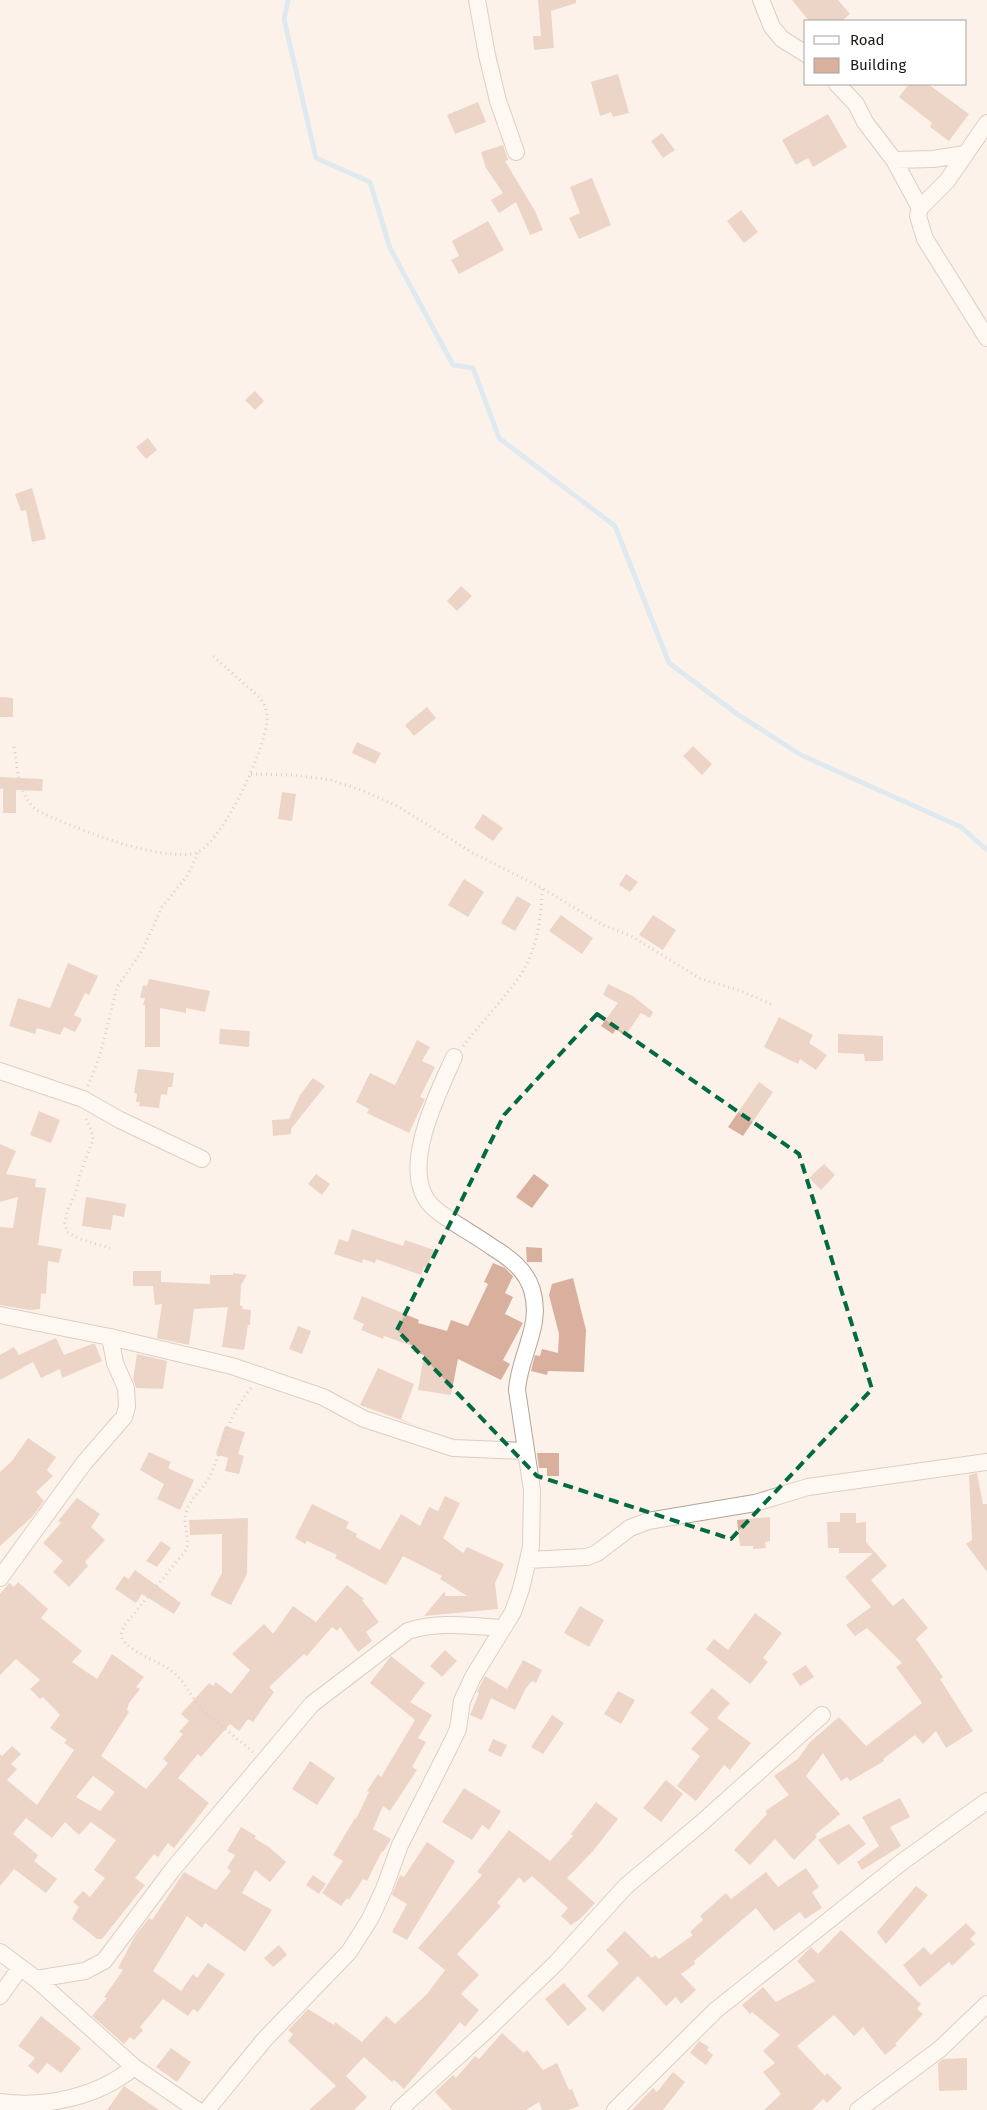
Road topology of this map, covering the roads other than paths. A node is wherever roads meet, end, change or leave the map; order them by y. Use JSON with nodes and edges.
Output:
{"nodes":[{"id":1,"x":477,"y":0,"type":"edge"},
{"id":2,"x":761,"y":0,"type":"edge"},
{"id":3,"x":804,"y":53,"type":"edge"},
{"id":4,"x":838,"y":85,"type":"edge"},
{"id":5,"x":987,"y":123,"type":"edge"},
{"id":6,"x":516,"y":152,"type":"dead end"},
{"id":7,"x":965,"y":154,"type":"junction"},
{"id":8,"x":894,"y":160,"type":"junction"},
{"id":9,"x":920,"y":208,"type":"junction"},
{"id":10,"x":987,"y":338,"type":"edge"},
{"id":11,"x":454,"y":1057,"type":"road end"},
{"id":12,"x":0,"y":1071,"type":"edge"},
{"id":13,"x":202,"y":1159,"type":"dead end"},
{"id":14,"x":0,"y":1316,"type":"edge"},
{"id":15,"x":110,"y":1337,"type":"junction"},
{"id":16,"x":525,"y":1451,"type":"junction"},
{"id":17,"x":987,"y":1462,"type":"edge"},
{"id":18,"x":528,"y":1560,"type":"junction"},
{"id":19,"x":0,"y":1578,"type":"edge"},
{"id":20,"x":502,"y":1628,"type":"junction"},
{"id":21,"x":822,"y":1715,"type":"dead end"},
{"id":22,"x":987,"y":1801,"type":"edge"},
{"id":23,"x":0,"y":1952,"type":"edge"},
{"id":24,"x":20,"y":1968,"type":"junction"},
{"id":25,"x":36,"y":1979,"type":"junction"},
{"id":26,"x":0,"y":1996,"type":"edge"},
{"id":27,"x":987,"y":2004,"type":"edge"},
{"id":28,"x":134,"y":2067,"type":"junction"},
{"id":29,"x":0,"y":2102,"type":"edge"},
{"id":30,"x":197,"y":2110,"type":"edge"},
{"id":31,"x":207,"y":2110,"type":"edge"},
{"id":32,"x":399,"y":2110,"type":"edge"},
{"id":33,"x":615,"y":2110,"type":"edge"},
{"id":34,"x":858,"y":2110,"type":"edge"}],
"edges":[{"from":1,"to":6,"type":"street"},
{"from":2,"to":3,"type":"street"},
{"from":4,"to":8,"type":"street"},
{"from":5,"to":7,"type":"street"},
{"from":7,"to":8,"type":"street"},
{"from":7,"to":9,"type":"street"},
{"from":8,"to":9,"type":"street"},
{"from":9,"to":10,"type":"street"},
{"from":11,"to":16,"type":"street"},
{"from":12,"to":13,"type":"street"},
{"from":14,"to":15,"type":"street"},
{"from":15,"to":16,"type":"street"},
{"from":15,"to":19,"type":"street"},
{"from":16,"to":18,"type":"street"},
{"from":17,"to":18,"type":"street"},
{"from":18,"to":20,"type":"street"},
{"from":20,"to":25,"type":"street"},
{"from":20,"to":31,"type":"street"},
{"from":21,"to":32,"type":"street"},
{"from":22,"to":33,"type":"street"},
{"from":23,"to":24,"type":"street"},
{"from":24,"to":25,"type":"street"},
{"from":24,"to":26,"type":"street"},
{"from":25,"to":28,"type":"street"},
{"from":27,"to":34,"type":"street"},
{"from":28,"to":29,"type":"street"},
{"from":28,"to":30,"type":"street"}]}
